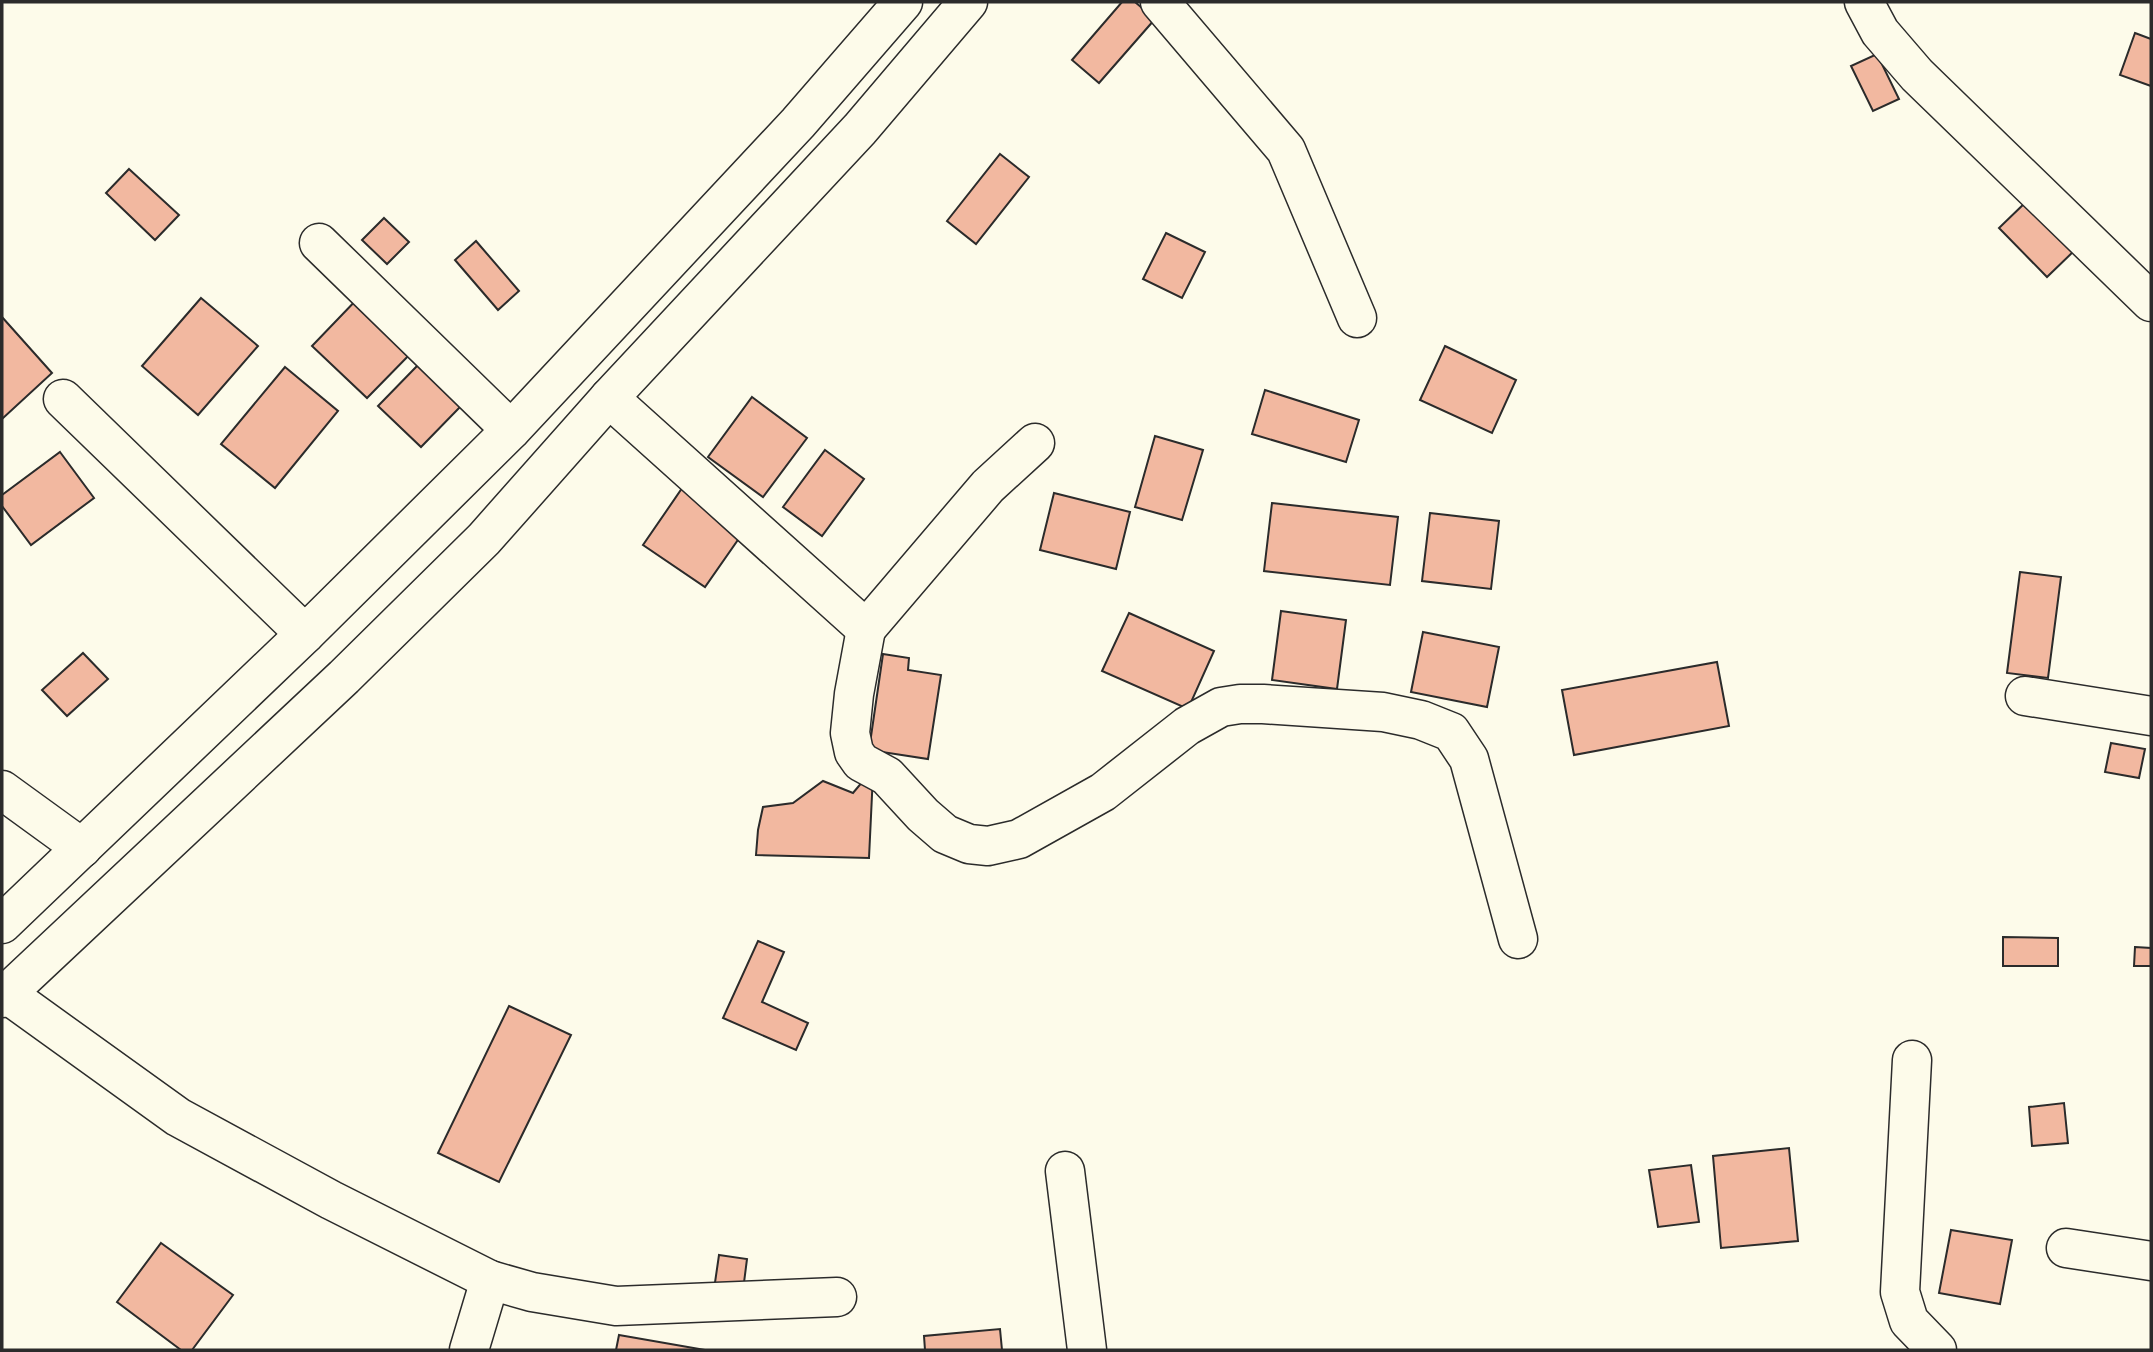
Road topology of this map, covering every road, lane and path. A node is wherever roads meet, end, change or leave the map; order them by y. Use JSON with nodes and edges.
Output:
{"nodes":[{"id":1,"x":903,"y":2,"type":"edge"},
{"id":2,"x":968,"y":2,"type":"edge"},
{"id":3,"x":1160,"y":2,"type":"edge"},
{"id":4,"x":1864,"y":2,"type":"edge"},
{"id":5,"x":319,"y":243,"type":"dead end"},
{"id":6,"x":2151,"y":302,"type":"edge"},
{"id":7,"x":1357,"y":318,"type":"dead end"},
{"id":8,"x":609,"y":398,"type":"junction"},
{"id":9,"x":63,"y":399,"type":"dead end"},
{"id":10,"x":511,"y":430,"type":"junction"},
{"id":11,"x":1035,"y":443,"type":"dead end"},
{"id":12,"x":866,"y":629,"type":"junction"},
{"id":13,"x":305,"y":634,"type":"junction"},
{"id":14,"x":2025,"y":696,"type":"dead end"},
{"id":15,"x":2151,"y":716,"type":"edge"},
{"id":16,"x":2,"y":790,"type":"edge"},
{"id":17,"x":82,"y":848,"type":"junction"},
{"id":18,"x":2,"y":924,"type":"edge"},
{"id":19,"x":1518,"y":939,"type":"dead end"},
{"id":20,"x":4,"y":996,"type":"edge"},
{"id":21,"x":1912,"y":1060,"type":"dead end"},
{"id":22,"x":1065,"y":1171,"type":"dead end"},
{"id":23,"x":2066,"y":1248,"type":"dead end"},
{"id":24,"x":2151,"y":1261,"type":"edge"},
{"id":25,"x":490,"y":1280,"type":"junction"},
{"id":26,"x":837,"y":1297,"type":"dead end"},
{"id":27,"x":469,"y":1350,"type":"edge"},
{"id":28,"x":1087,"y":1350,"type":"edge"},
{"id":29,"x":1937,"y":1350,"type":"edge"}],
"edges":[{"from":1,"to":10,"type":"street"},
{"from":2,"to":8,"type":"street"},
{"from":3,"to":7,"type":"street"},
{"from":4,"to":6,"type":"street"},
{"from":5,"to":10,"type":"street"},
{"from":8,"to":12,"type":"street"},
{"from":8,"to":20,"type":"street"},
{"from":9,"to":13,"type":"street"},
{"from":10,"to":13,"type":"street"},
{"from":11,"to":12,"type":"street"},
{"from":12,"to":19,"type":"street"},
{"from":13,"to":17,"type":"street"},
{"from":14,"to":15,"type":"street"},
{"from":16,"to":17,"type":"street"},
{"from":17,"to":18,"type":"street"},
{"from":20,"to":25,"type":"street"},
{"from":21,"to":29,"type":"street"},
{"from":22,"to":28,"type":"street"},
{"from":23,"to":24,"type":"street"},
{"from":25,"to":26,"type":"street"},
{"from":25,"to":27,"type":"street"}]}
